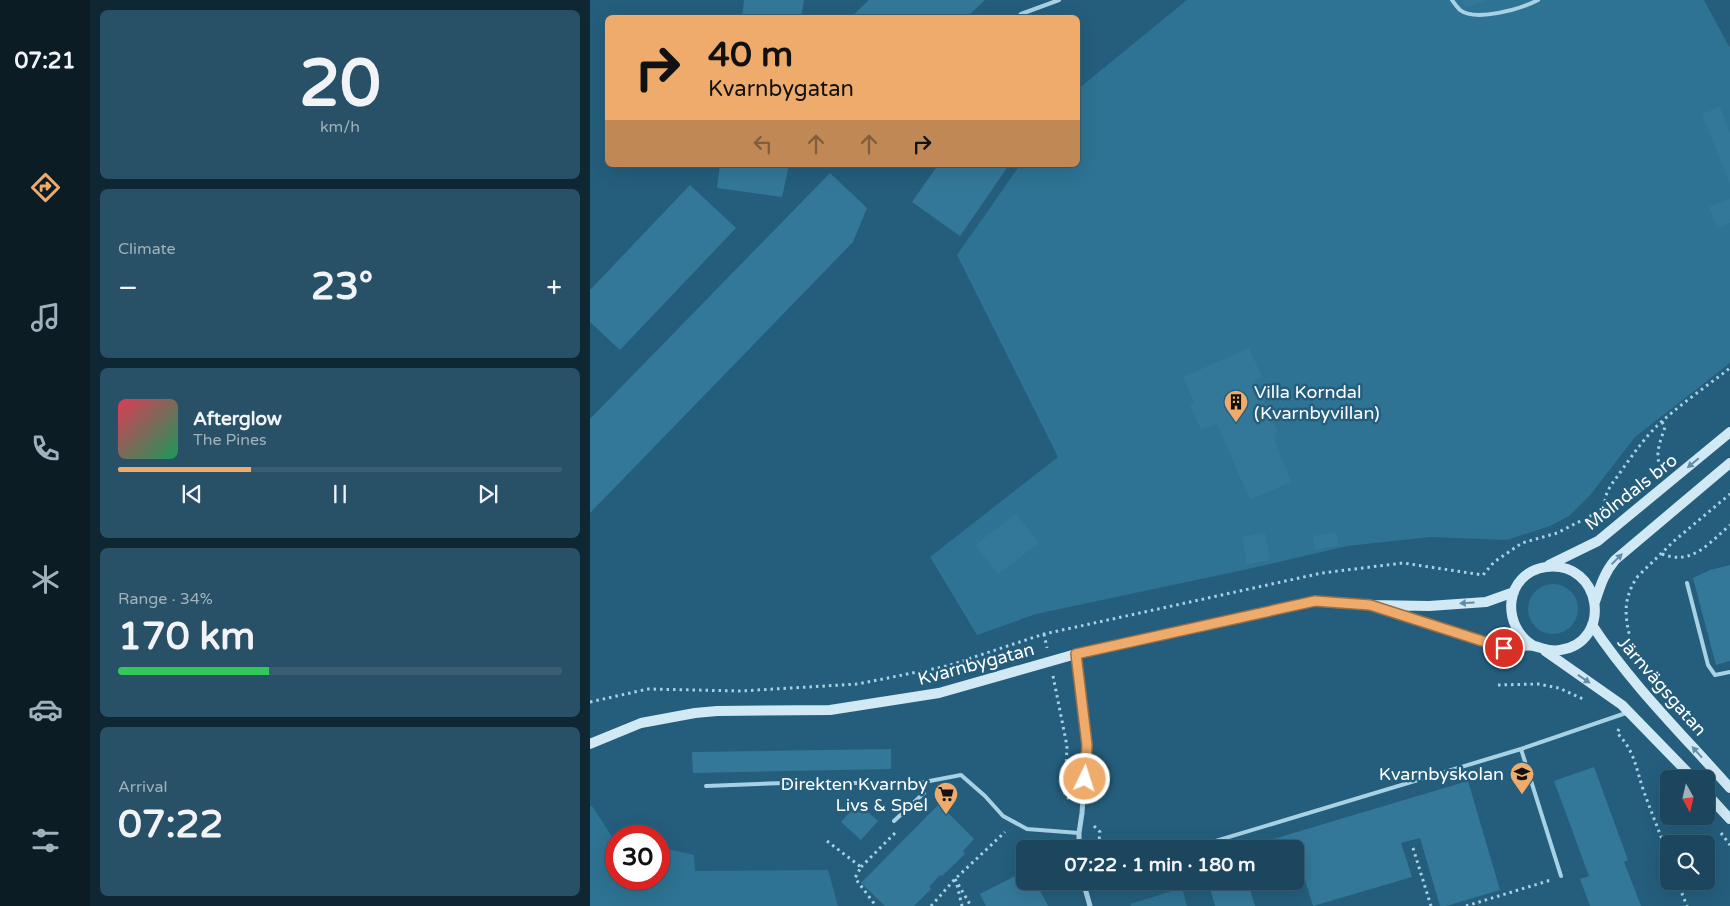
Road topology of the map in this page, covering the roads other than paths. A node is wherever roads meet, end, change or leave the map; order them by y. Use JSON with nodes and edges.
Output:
{"nodes":[{"id":1,"x":1059,"y":0,"type":"edge"},
{"id":2,"x":1452,"y":0,"type":"edge"},
{"id":3,"x":1538,"y":0,"type":"edge"},
{"id":4,"x":1020,"y":15,"type":"edge"},
{"id":5,"x":1730,"y":432,"type":"edge"},
{"id":6,"x":1730,"y":463,"type":"edge"},
{"id":7,"x":1544,"y":568,"type":"junction"},
{"id":8,"x":1687,"y":583,"type":"dead end"},
{"id":9,"x":1514,"y":592,"type":"junction"},
{"id":10,"x":1595,"y":602,"type":"junction"},
{"id":11,"x":1370,"y":605,"type":"junction"},
{"id":12,"x":1592,"y":625,"type":"junction"},
{"id":13,"x":1534,"y":646,"type":"junction"},
{"id":14,"x":1545,"y":650,"type":"junction"},
{"id":15,"x":1076,"y":654,"type":"junction"},
{"id":16,"x":1730,"y":672,"type":"edge"},
{"id":17,"x":1629,"y":712,"type":"junction"},
{"id":18,"x":590,"y":744,"type":"edge"},
{"id":19,"x":1521,"y":749,"type":"junction"},
{"id":20,"x":1685,"y":770,"type":"edge"},
{"id":21,"x":920,"y":783,"type":"junction"},
{"id":22,"x":706,"y":786,"type":"dead end"},
{"id":23,"x":1730,"y":788,"type":"edge"},
{"id":24,"x":1715,"y":803,"type":"edge"},
{"id":25,"x":1730,"y":819,"type":"edge"},
{"id":26,"x":894,"y":821,"type":"dead end"},
{"id":27,"x":1079,"y":833,"type":"junction"},
{"id":28,"x":1079,"y":840,"type":"edge"},
{"id":29,"x":1219,"y":840,"type":"edge"},
{"id":30,"x":1561,"y":876,"type":"road end"},
{"id":31,"x":1086,"y":890,"type":"edge"},
{"id":32,"x":1090,"y":906,"type":"edge"}],
"edges":[{"from":1,"to":4,"type":"lane"},
{"from":2,"to":3,"type":"lane"},
{"from":5,"to":7,"type":"street","name":"Mölndals bro","one_way":true},
{"from":10,"to":6,"type":"street","one_way":true},
{"from":7,"to":9,"type":"street"},
{"from":7,"to":10,"type":"street"},
{"from":8,"to":16,"type":"lane"},
{"from":9,"to":11,"type":"street","name":"Kvarnbygatan","one_way":true},
{"from":9,"to":13,"type":"street"},
{"from":10,"to":12,"type":"street"},
{"from":11,"to":13,"type":"street","name":"Kvarnbygatan"},
{"from":11,"to":15,"type":"street","name":"Kvarnbygatan"},
{"from":12,"to":14,"type":"street"},
{"from":23,"to":12,"type":"street","name":"Järnvägsgatan","one_way":true},
{"from":13,"to":14,"type":"street"},
{"from":14,"to":17,"type":"street","one_way":true},
{"from":15,"to":18,"type":"street","name":"Kvarnbygatan"},
{"from":15,"to":27,"type":"street"},
{"from":17,"to":19,"type":"lane"},
{"from":17,"to":20,"type":"street"},
{"from":19,"to":29,"type":"lane"},
{"from":19,"to":30,"type":"lane"},
{"from":21,"to":22,"type":"lane"},
{"from":21,"to":26,"type":"lane"},
{"from":21,"to":27,"type":"lane"},
{"from":24,"to":25,"type":"street"},
{"from":27,"to":28,"type":"street"},
{"from":31,"to":32,"type":"street"}]}
